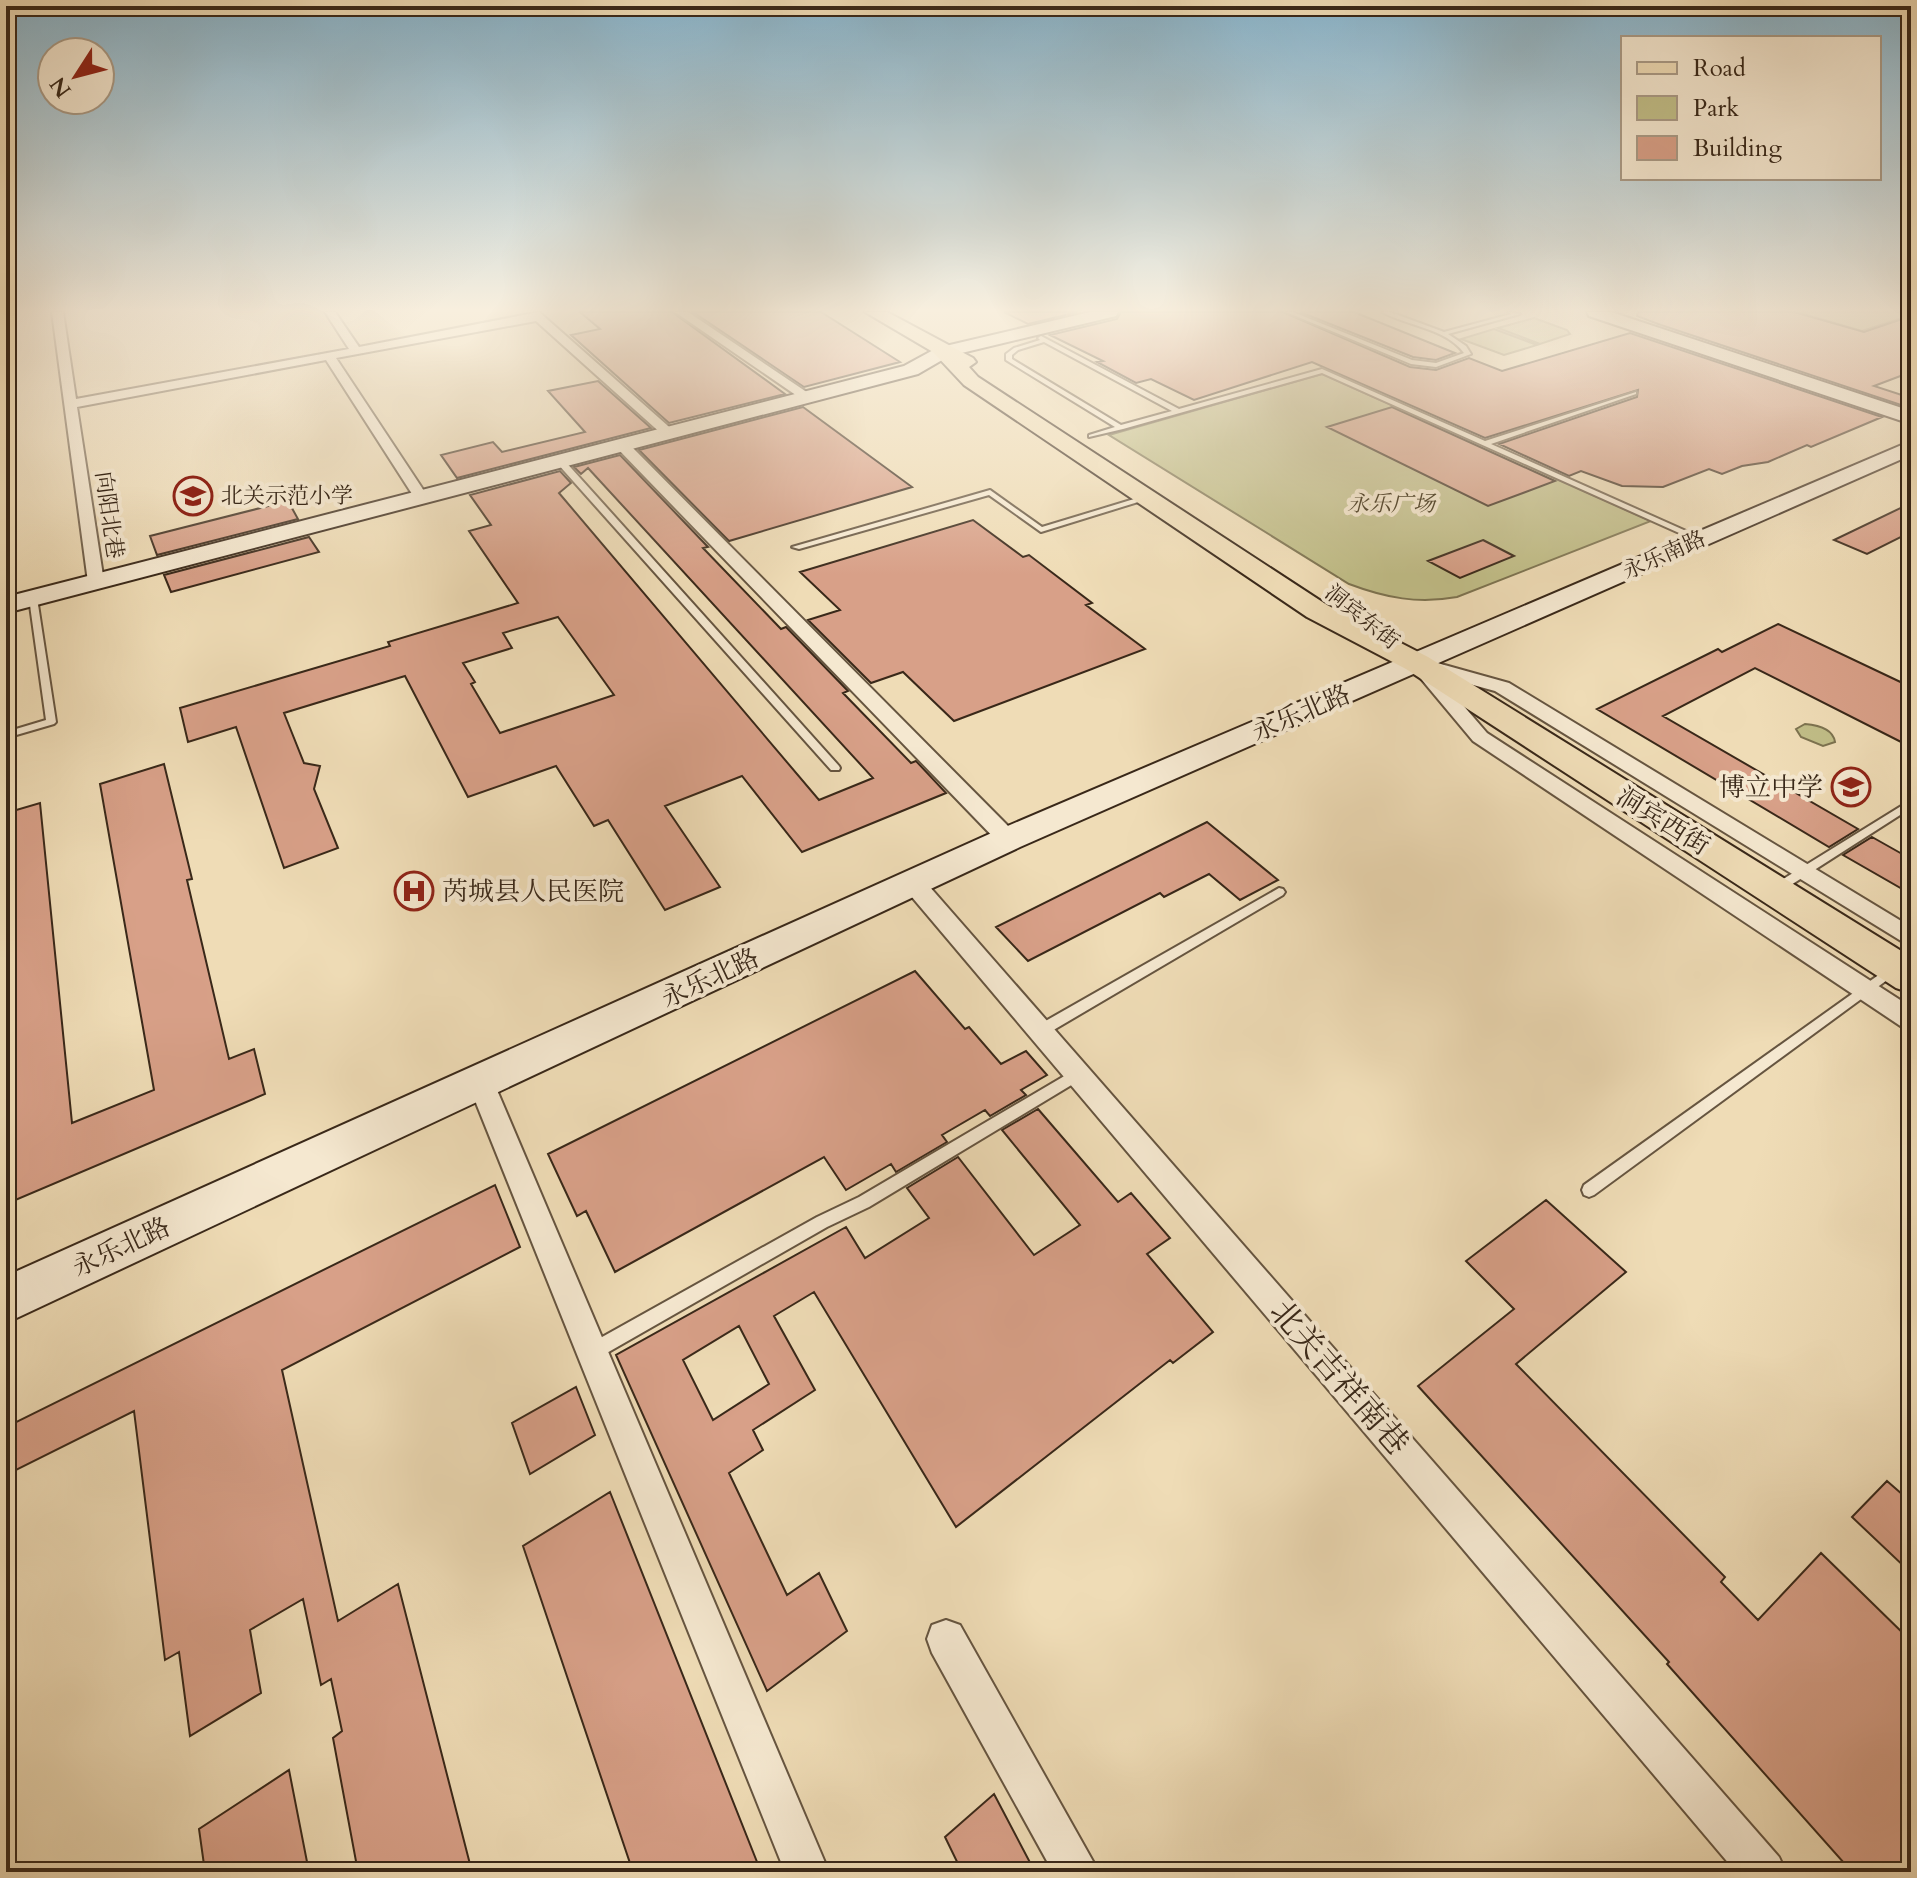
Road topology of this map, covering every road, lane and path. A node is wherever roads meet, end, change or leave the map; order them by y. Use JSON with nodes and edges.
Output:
{"nodes":[{"id":1,"x":69,"y":400,"type":"edge"},
{"id":2,"x":94,"y":400,"type":"edge"},
{"id":3,"x":357,"y":400,"type":"edge"},
{"id":4,"x":632,"y":400,"type":"edge"},
{"id":5,"x":798,"y":400,"type":"edge"},
{"id":6,"x":999,"y":400,"type":"edge"},
{"id":7,"x":1033,"y":400,"type":"edge"},
{"id":8,"x":1074,"y":400,"type":"edge"},
{"id":9,"x":1156,"y":400,"type":"edge"},
{"id":10,"x":1222,"y":400,"type":"edge"},
{"id":11,"x":1387,"y":400,"type":"edge"},
{"id":12,"x":1614,"y":400,"type":"edge"},
{"id":13,"x":1856,"y":400,"type":"edge"},
{"id":14,"x":70,"y":404,"type":"junction"},
{"id":15,"x":1179,"y":412,"type":"junction"},
{"id":16,"x":1911,"y":418,"type":"edge"},
{"id":17,"x":1121,"y":428,"type":"junction"},
{"id":18,"x":669,"y":433,"type":"junction"},
{"id":19,"x":1091,"y":436,"type":"junction"},
{"id":20,"x":1486,"y":443,"type":"junction"},
{"id":21,"x":622,"y":445,"type":"junction"},
{"id":22,"x":1911,"y":447,"type":"edge"},
{"id":23,"x":560,"y":461,"type":"junction"},
{"id":24,"x":421,"y":497,"type":"junction"},
{"id":25,"x":1147,"y":498,"type":"junction"},
{"id":26,"x":1700,"y":539,"type":"junction"},
{"id":27,"x":796,"y":547,"type":"dead end"},
{"id":28,"x":96,"y":582,"type":"junction"},
{"id":29,"x":33,"y":598,"type":"junction"},
{"id":30,"x":6,"y":605,"type":"edge"},
{"id":31,"x":1417,"y":663,"type":"junction"},
{"id":32,"x":6,"y":735,"type":"edge"},
{"id":33,"x":835,"y":768,"type":"dead end"},
{"id":34,"x":1911,"y":803,"type":"edge"},
{"id":35,"x":1008,"y":839,"type":"junction"},
{"id":36,"x":1803,"y":872,"type":"junction"},
{"id":37,"x":914,"y":884,"type":"junction"},
{"id":38,"x":1773,"y":890,"type":"junction"},
{"id":39,"x":1279,"y":892,"type":"dead end"},
{"id":40,"x":1906,"y":961,"type":"edge"},
{"id":41,"x":1866,"y":990,"type":"junction"},
{"id":42,"x":1911,"y":1020,"type":"edge"},
{"id":43,"x":1040,"y":1031,"type":"junction"},
{"id":44,"x":1078,"y":1074,"type":"junction"},
{"id":45,"x":481,"y":1083,"type":"junction"},
{"id":46,"x":1589,"y":1190,"type":"dead end"},
{"id":47,"x":6,"y":1300,"type":"edge"},
{"id":48,"x":592,"y":1352,"type":"junction"},
{"id":49,"x":946,"y":1639,"type":"dead end"},
{"id":50,"x":807,"y":1872,"type":"edge"},
{"id":51,"x":1077,"y":1872,"type":"edge"},
{"id":52,"x":1764,"y":1872,"type":"edge"}],
"edges":[{"from":1,"to":14,"type":"street","name":"向阳北巷"},
{"from":2,"to":14,"type":"street"},
{"from":3,"to":24,"type":"street"},
{"from":4,"to":18,"type":"street"},
{"from":5,"to":18,"type":"main road"},
{"from":6,"to":25,"type":"main road","name":"洞宾东街"},
{"from":7,"to":19,"type":"main road","name":"洞宾东街"},
{"from":8,"to":17,"type":"lane"},
{"from":9,"to":15,"type":"lane"},
{"from":10,"to":15,"type":"lane"},
{"from":11,"to":20,"type":"lane"},
{"from":12,"to":20,"type":"lane"},
{"from":13,"to":16,"type":"main road"},
{"from":14,"to":28,"type":"street","name":"向阳北巷"},
{"from":15,"to":17,"type":"lane"},
{"from":17,"to":19,"type":"lane"},
{"from":18,"to":21,"type":"main road"},
{"from":19,"to":31,"type":"main road","name":"洞宾东街"},
{"from":20,"to":26,"type":"lane"},
{"from":21,"to":23,"type":"main road"},
{"from":21,"to":35,"type":"street"},
{"from":22,"to":26,"type":"main road","name":"永乐南路"},
{"from":23,"to":24,"type":"main road"},
{"from":23,"to":33,"type":"lane"},
{"from":24,"to":28,"type":"main road"},
{"from":25,"to":27,"type":"lane"},
{"from":25,"to":31,"type":"main road","name":"洞宾东街"},
{"from":26,"to":31,"type":"main road","name":"永乐南路"},
{"from":28,"to":29,"type":"main road"},
{"from":29,"to":30,"type":"main road"},
{"from":29,"to":32,"type":"lane"},
{"from":31,"to":35,"type":"main road","name":"永乐北路"},
{"from":31,"to":36,"type":"street"},
{"from":31,"to":38,"type":"main road","name":"洞宾西街"},
{"from":31,"to":41,"type":"street"},
{"from":34,"to":36,"type":"lane"},
{"from":35,"to":37,"type":"main road","name":"永乐北路"},
{"from":36,"to":38,"type":"lane"},
{"from":36,"to":40,"type":"street"},
{"from":37,"to":43,"type":"street","name":"北关吉祥南巷"},
{"from":37,"to":45,"type":"main road","name":"永乐北路"},
{"from":38,"to":40,"type":"main road","name":"洞宾西街"},
{"from":39,"to":43,"type":"lane"},
{"from":40,"to":41,"type":"lane"},
{"from":41,"to":42,"type":"street"},
{"from":41,"to":46,"type":"lane"},
{"from":43,"to":44,"type":"street","name":"北关吉祥南巷"},
{"from":44,"to":48,"type":"lane"},
{"from":44,"to":52,"type":"street","name":"北关吉祥南巷"},
{"from":45,"to":47,"type":"main road","name":"永乐北路"},
{"from":45,"to":48,"type":"street"},
{"from":48,"to":50,"type":"street"},
{"from":49,"to":51,"type":"street"}]}
